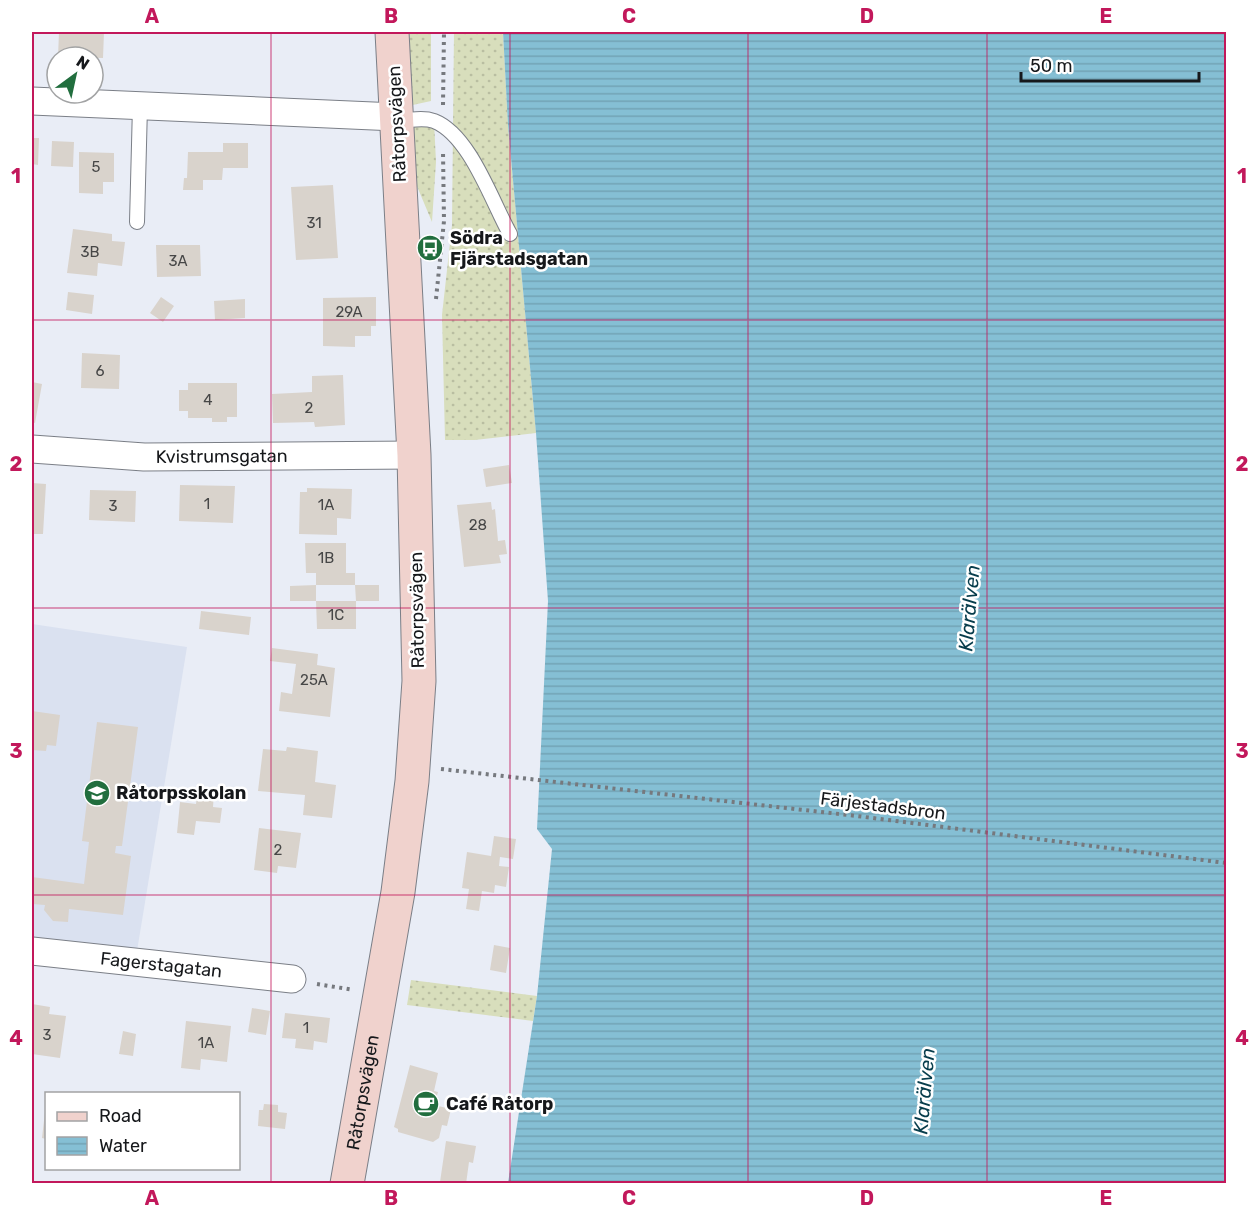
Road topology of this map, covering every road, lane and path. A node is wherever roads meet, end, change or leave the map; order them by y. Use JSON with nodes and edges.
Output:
{"nodes":[{"id":1,"x":392,"y":32,"type":"edge"},
{"id":2,"x":32,"y":101,"type":"edge"},
{"id":3,"x":140,"y":106,"type":"junction"},
{"id":4,"x":397,"y":119,"type":"junction"},
{"id":5,"x":137,"y":222,"type":"dead end"},
{"id":6,"x":510,"y":234,"type":"dead end"},
{"id":7,"x":32,"y":449,"type":"edge"},
{"id":8,"x":414,"y":456,"type":"junction"},
{"id":9,"x":440,"y":769,"type":"dead end"},
{"id":10,"x":1227,"y":863,"type":"edge"},
{"id":11,"x":32,"y":951,"type":"edge"},
{"id":12,"x":292,"y":980,"type":"joint"},
{"id":13,"x":381,"y":994,"type":"junction"},
{"id":14,"x":347,"y":1184,"type":"edge"}],
"edges":[{"from":1,"to":4,"type":"street","name":"Råtorpsvägen"},
{"from":2,"to":3,"type":"street"},
{"from":3,"to":4,"type":"street"},
{"from":3,"to":5,"type":"lane"},
{"from":4,"to":6,"type":"lane"},
{"from":4,"to":8,"type":"street","name":"Råtorpsvägen"},
{"from":7,"to":8,"type":"street","name":"Kvistrumsgatan"},
{"from":8,"to":13,"type":"street","name":"Råtorpsvägen"},
{"from":9,"to":10,"type":"path","name":"Färjestadsbron"},
{"from":11,"to":12,"type":"street","name":"Fagerstagatan"},
{"from":12,"to":13,"type":"path"},
{"from":13,"to":14,"type":"street","name":"Råtorpsvägen"}]}
